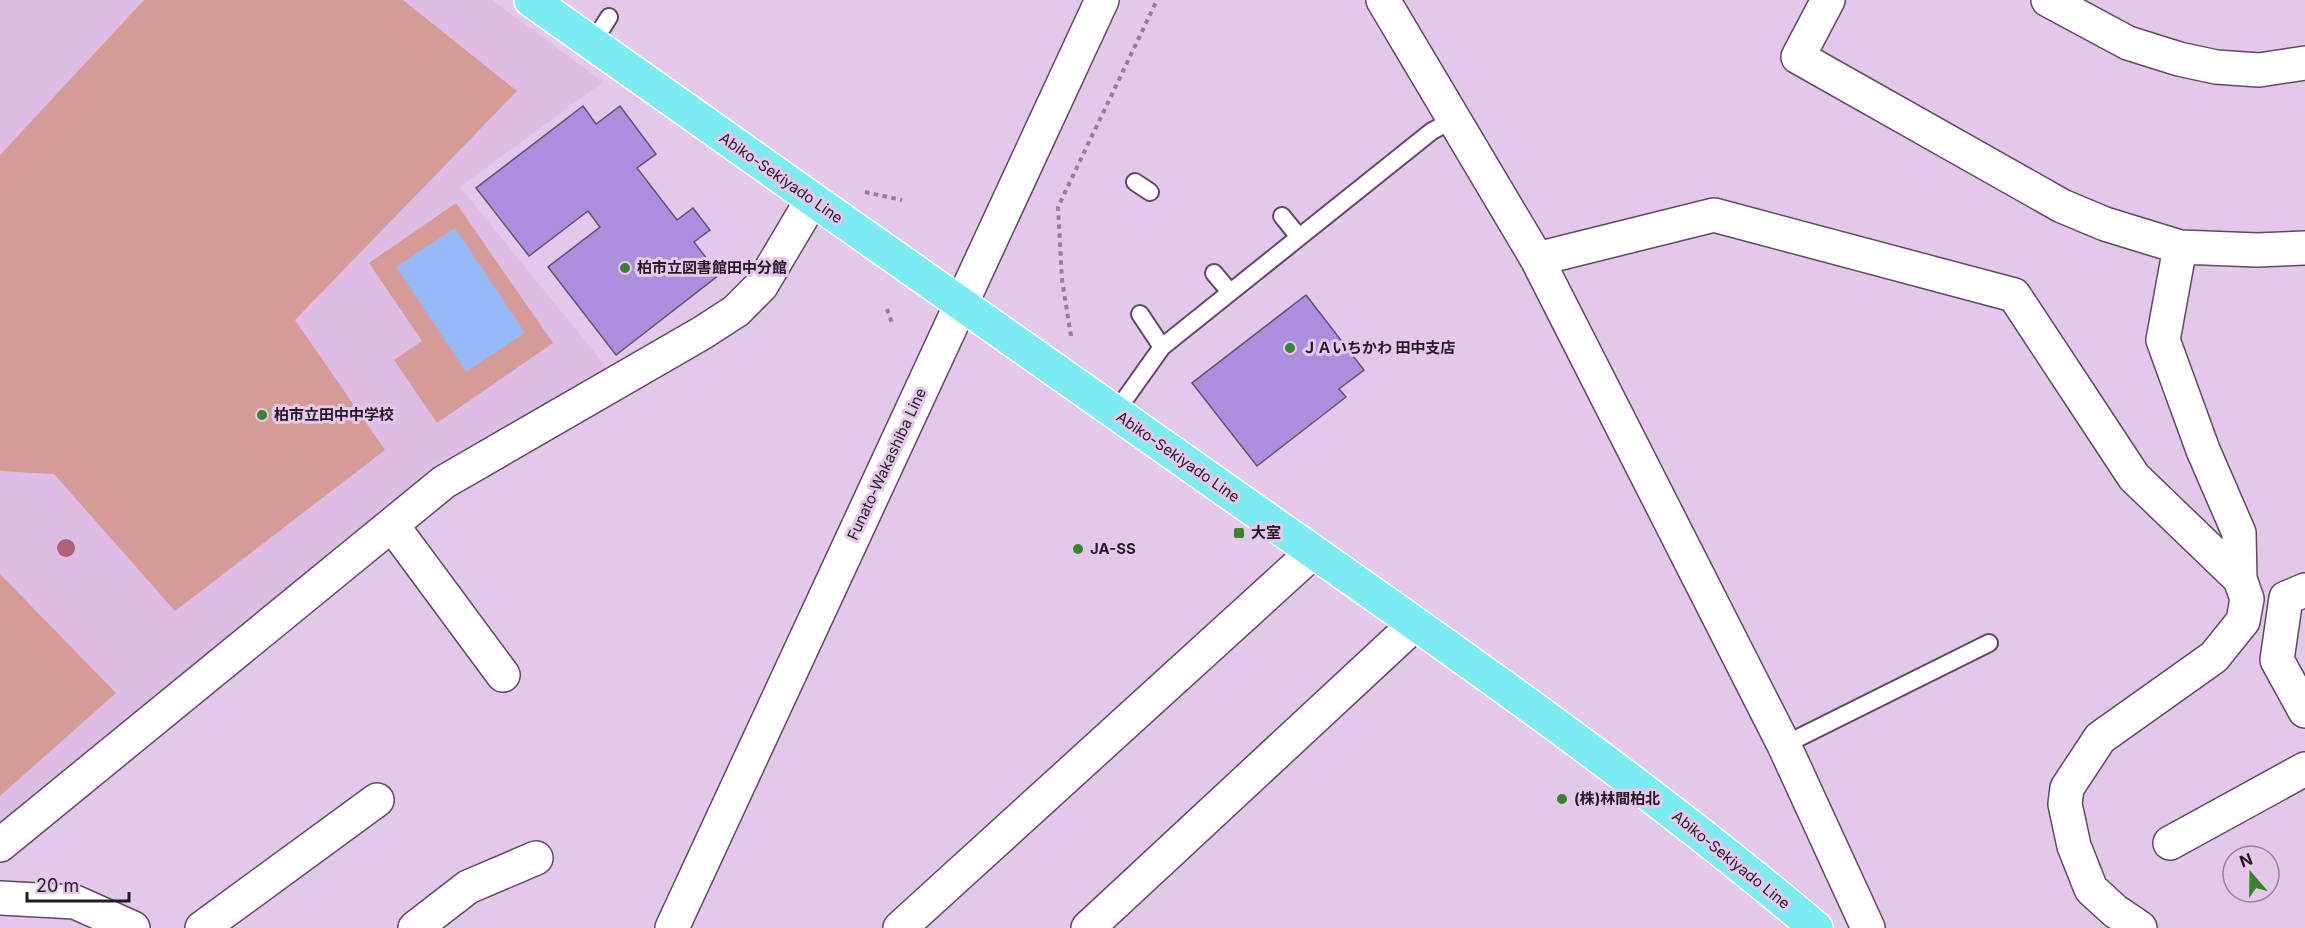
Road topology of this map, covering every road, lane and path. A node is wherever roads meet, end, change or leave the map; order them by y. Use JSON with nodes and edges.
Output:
{"nodes":[{"id":1,"x":531,"y":0,"type":"edge"},
{"id":2,"x":1102,"y":0,"type":"edge"},
{"id":3,"x":1157,"y":0,"type":"edge"},
{"id":4,"x":1383,"y":0,"type":"edge"},
{"id":5,"x":1828,"y":0,"type":"edge"},
{"id":6,"x":2048,"y":0,"type":"edge"},
{"id":7,"x":2305,"y":63,"type":"edge"},
{"id":8,"x":1453,"y":120,"type":"junction"},
{"id":9,"x":1135,"y":182,"type":"dead end"},
{"id":10,"x":1150,"y":192,"type":"dead end"},
{"id":11,"x":812,"y":200,"type":"junction"},
{"id":12,"x":1282,"y":216,"type":"dead end"},
{"id":13,"x":1299,"y":237,"type":"junction"},
{"id":14,"x":2180,"y":247,"type":"junction"},
{"id":15,"x":2305,"y":248,"type":"edge"},
{"id":16,"x":1537,"y":259,"type":"junction"},
{"id":17,"x":1214,"y":273,"type":"dead end"},
{"id":18,"x":1230,"y":292,"type":"junction"},
{"id":19,"x":961,"y":303,"type":"junction"},
{"id":20,"x":887,"y":309,"type":"dead end"},
{"id":21,"x":1140,"y":314,"type":"dead end"},
{"id":22,"x":893,"y":326,"type":"dead end"},
{"id":23,"x":1071,"y":336,"type":"dead end"},
{"id":24,"x":1162,"y":346,"type":"junction"},
{"id":25,"x":1115,"y":413,"type":"junction"},
{"id":26,"x":392,"y":525,"type":"junction"},
{"id":27,"x":1313,"y":552,"type":"junction"},
{"id":28,"x":2240,"y":579,"type":"junction"},
{"id":29,"x":2305,"y":590,"type":"edge"},
{"id":30,"x":1415,"y":624,"type":"junction"},
{"id":31,"x":1989,"y":643,"type":"dead end"},
{"id":32,"x":503,"y":675,"type":"dead end"},
{"id":33,"x":2305,"y":711,"type":"edge"},
{"id":34,"x":1784,"y":745,"type":"junction"},
{"id":35,"x":2305,"y":769,"type":"edge"},
{"id":36,"x":377,"y":800,"type":"dead end"},
{"id":37,"x":2170,"y":843,"type":"dead end"},
{"id":38,"x":0,"y":845,"type":"edge"},
{"id":39,"x":536,"y":858,"type":"dead end"},
{"id":40,"x":0,"y":898,"type":"edge"},
{"id":41,"x":133,"y":928,"type":"edge"},
{"id":42,"x":202,"y":928,"type":"edge"},
{"id":43,"x":415,"y":928,"type":"edge"},
{"id":44,"x":672,"y":928,"type":"edge"},
{"id":45,"x":900,"y":928,"type":"edge"},
{"id":46,"x":1088,"y":928,"type":"edge"},
{"id":47,"x":1816,"y":928,"type":"edge"},
{"id":48,"x":1868,"y":928,"type":"edge"},
{"id":49,"x":2140,"y":928,"type":"edge"}],
"edges":[{"from":1,"to":11,"type":"main road","name":"Abiko-Sekiyado Line"},
{"from":2,"to":19,"type":"street","name":"Funato-Wakashiba Line"},
{"from":3,"to":23,"type":"path"},
{"from":4,"to":8,"type":"street"},
{"from":5,"to":14,"type":"street"},
{"from":6,"to":7,"type":"street"},
{"from":8,"to":13,"type":"lane"},
{"from":8,"to":16,"type":"street"},
{"from":9,"to":10,"type":"lane"},
{"from":11,"to":19,"type":"main road","name":"Abiko-Sekiyado Line"},
{"from":11,"to":26,"type":"street"},
{"from":12,"to":13,"type":"lane"},
{"from":13,"to":18,"type":"lane"},
{"from":14,"to":15,"type":"street"},
{"from":14,"to":28,"type":"street"},
{"from":16,"to":28,"type":"street"},
{"from":16,"to":34,"type":"street"},
{"from":17,"to":18,"type":"lane"},
{"from":18,"to":24,"type":"lane"},
{"from":19,"to":25,"type":"main road","name":"Abiko-Sekiyado Line"},
{"from":19,"to":44,"type":"street","name":"Funato-Wakashiba Line"},
{"from":20,"to":22,"type":"path"},
{"from":21,"to":24,"type":"lane"},
{"from":24,"to":25,"type":"lane"},
{"from":25,"to":27,"type":"main road","name":"Abiko-Sekiyado Line"},
{"from":26,"to":32,"type":"street"},
{"from":26,"to":38,"type":"street"},
{"from":27,"to":30,"type":"main road","name":"Abiko-Sekiyado Line"},
{"from":27,"to":45,"type":"street"},
{"from":28,"to":49,"type":"street"},
{"from":29,"to":33,"type":"street"},
{"from":30,"to":46,"type":"street"},
{"from":30,"to":47,"type":"main road","name":"Abiko-Sekiyado Line"},
{"from":31,"to":34,"type":"lane"},
{"from":34,"to":48,"type":"street"},
{"from":35,"to":37,"type":"street"},
{"from":36,"to":42,"type":"street"},
{"from":39,"to":43,"type":"street"},
{"from":40,"to":41,"type":"street"}]}
